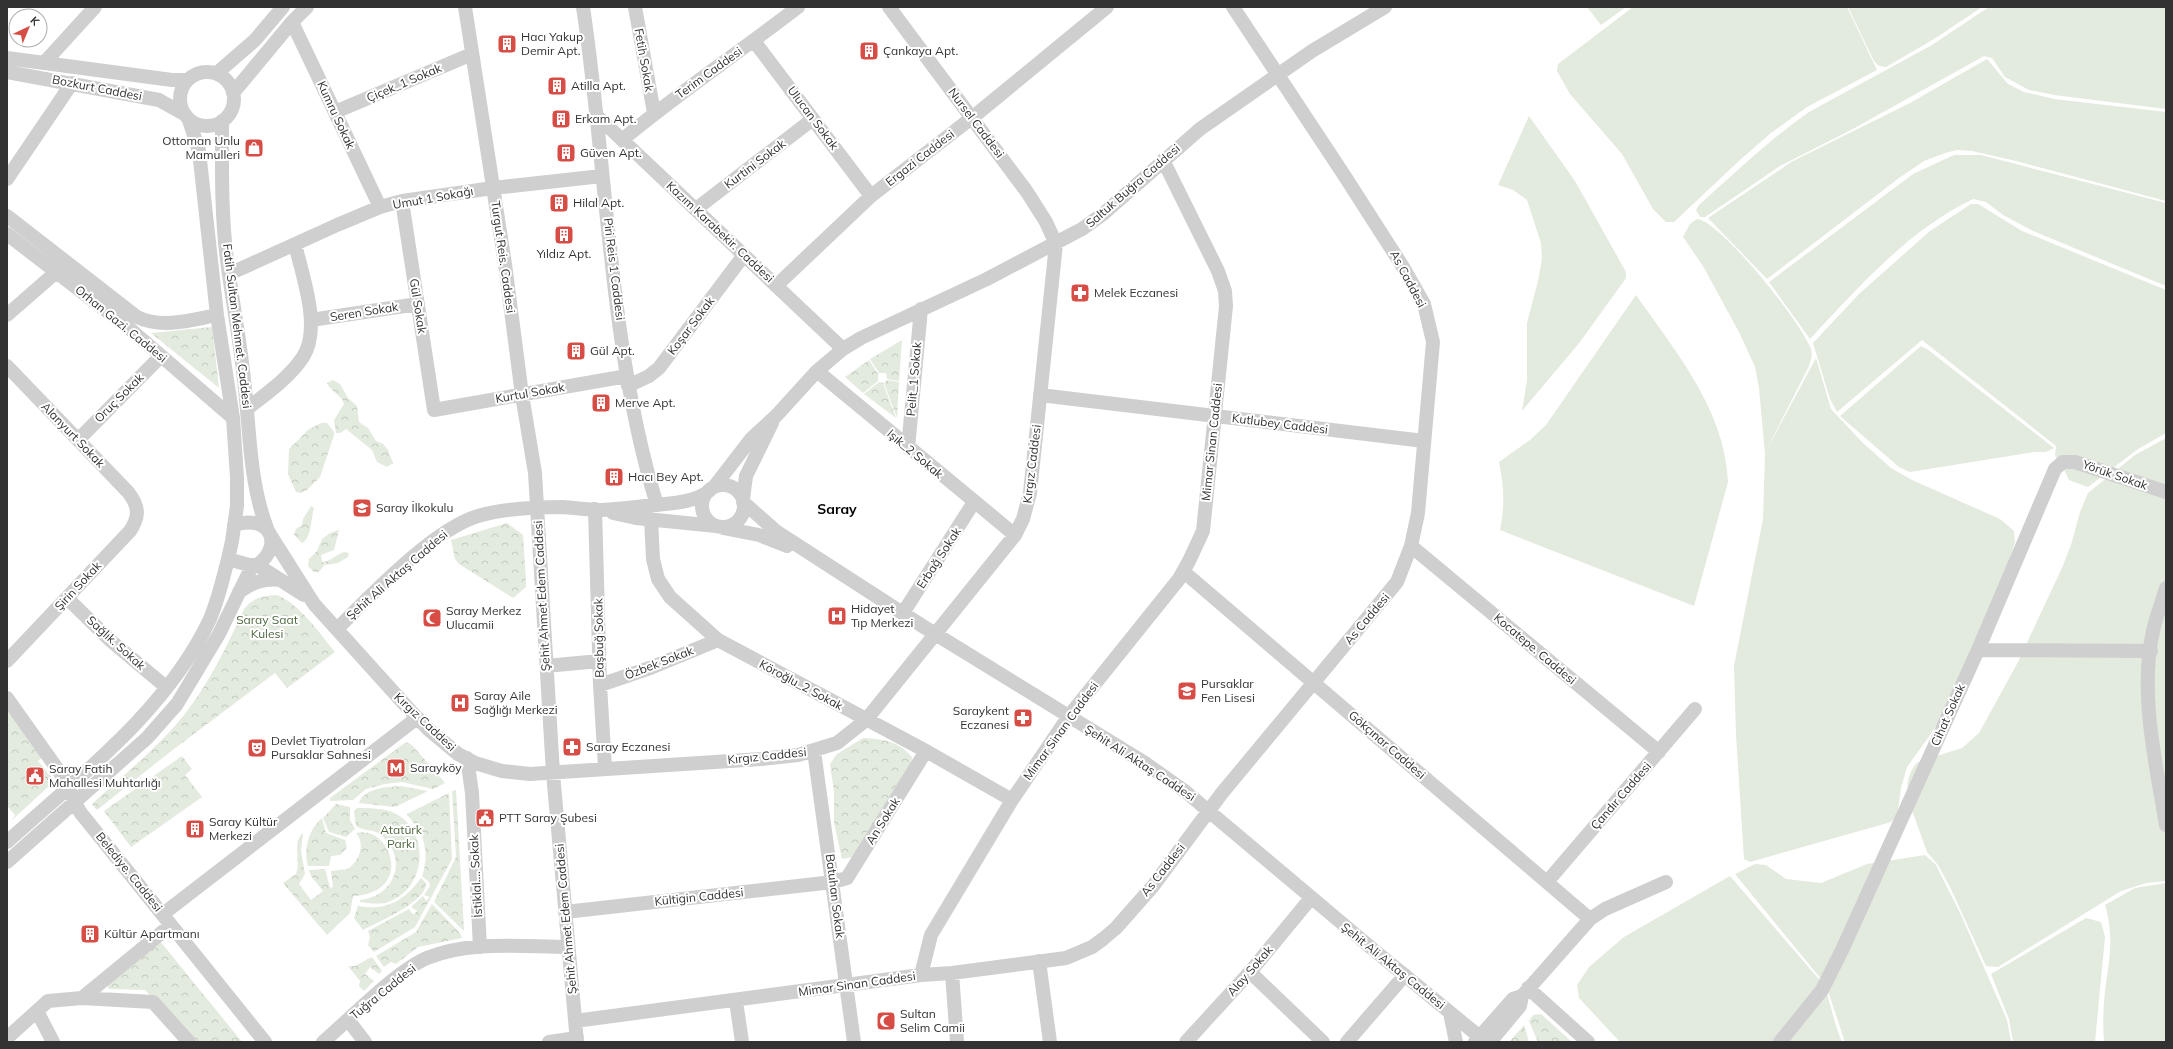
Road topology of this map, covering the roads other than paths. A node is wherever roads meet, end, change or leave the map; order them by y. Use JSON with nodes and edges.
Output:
{"nodes":[{"id":1,"x":95,"y":7,"type":"edge"},
{"id":2,"x":283,"y":7,"type":"edge"},
{"id":3,"x":307,"y":7,"type":"edge"},
{"id":4,"x":465,"y":7,"type":"edge"},
{"id":5,"x":583,"y":7,"type":"edge"},
{"id":6,"x":635,"y":7,"type":"edge"},
{"id":7,"x":798,"y":7,"type":"edge"},
{"id":8,"x":889,"y":7,"type":"edge"},
{"id":9,"x":1107,"y":7,"type":"edge"},
{"id":10,"x":1233,"y":7,"type":"edge"},
{"id":11,"x":1385,"y":7,"type":"edge"},
{"id":12,"x":292,"y":22,"type":"junction"},
{"id":13,"x":754,"y":41,"type":"junction"},
{"id":14,"x":472,"y":54,"type":"junction"},
{"id":15,"x":7,"y":58,"type":"edge"},
{"id":16,"x":44,"y":63,"type":"junction"},
{"id":17,"x":7,"y":72,"type":"edge"},
{"id":18,"x":217,"y":73,"type":"junction"},
{"id":19,"x":1277,"y":74,"type":"junction"},
{"id":20,"x":187,"y":80,"type":"junction"},
{"id":21,"x":72,"y":83,"type":"junction"},
{"id":22,"x":233,"y":93,"type":"junction"},
{"id":23,"x":335,"y":112,"type":"junction"},
{"id":24,"x":654,"y":113,"type":"junction"},
{"id":25,"x":597,"y":116,"type":"junction"},
{"id":26,"x":186,"y":117,"type":"junction"},
{"id":27,"x":972,"y":118,"type":"junction"},
{"id":28,"x":814,"y":120,"type":"junction"},
{"id":29,"x":222,"y":121,"type":"junction"},
{"id":30,"x":622,"y":140,"type":"junction"},
{"id":31,"x":1163,"y":160,"type":"junction"},
{"id":32,"x":602,"y":176,"type":"junction"},
{"id":33,"x":7,"y":179,"type":"edge"},
{"id":34,"x":493,"y":188,"type":"junction"},
{"id":35,"x":871,"y":196,"type":"junction"},
{"id":36,"x":402,"y":201,"type":"junction"},
{"id":37,"x":380,"y":207,"type":"junction"},
{"id":38,"x":696,"y":209,"type":"junction"},
{"id":39,"x":7,"y":216,"type":"edge"},
{"id":40,"x":7,"y":234,"type":"edge"},
{"id":41,"x":295,"y":244,"type":"junction"},
{"id":42,"x":1056,"y":244,"type":"junction"},
{"id":43,"x":744,"y":255,"type":"junction"},
{"id":44,"x":67,"y":262,"type":"junction"},
{"id":45,"x":56,"y":272,"type":"junction"},
{"id":46,"x":229,"y":274,"type":"junction"},
{"id":47,"x":776,"y":286,"type":"junction"},
{"id":48,"x":418,"y":304,"type":"junction"},
{"id":49,"x":921,"y":309,"type":"junction"},
{"id":50,"x":7,"y":315,"type":"edge"},
{"id":51,"x":217,"y":315,"type":"junction"},
{"id":52,"x":311,"y":320,"type":"junction"},
{"id":53,"x":843,"y":348,"type":"junction"},
{"id":54,"x":161,"y":356,"type":"junction"},
{"id":55,"x":7,"y":366,"type":"edge"},
{"id":56,"x":817,"y":371,"type":"junction"},
{"id":57,"x":628,"y":381,"type":"junction"},
{"id":58,"x":522,"y":395,"type":"junction"},
{"id":59,"x":1040,"y":395,"type":"junction"},
{"id":60,"x":248,"y":409,"type":"junction"},
{"id":61,"x":434,"y":410,"type":"joint"},
{"id":62,"x":776,"y":416,"type":"junction"},
{"id":63,"x":1214,"y":416,"type":"junction"},
{"id":64,"x":233,"y":418,"type":"junction"},
{"id":65,"x":78,"y":440,"type":"junction"},
{"id":66,"x":1424,"y":441,"type":"junction"},
{"id":67,"x":908,"y":448,"type":"junction"},
{"id":68,"x":2063,"y":462,"type":"joint"},
{"id":69,"x":711,"y":489,"type":"junction"},
{"id":70,"x":2166,"y":492,"type":"edge"},
{"id":71,"x":743,"y":500,"type":"junction"},
{"id":72,"x":974,"y":502,"type":"junction"},
{"id":73,"x":657,"y":505,"type":"junction"},
{"id":74,"x":137,"y":506,"type":"joint"},
{"id":75,"x":537,"y":508,"type":"junction"},
{"id":76,"x":598,"y":510,"type":"junction"},
{"id":77,"x":651,"y":519,"type":"junction"},
{"id":78,"x":234,"y":525,"type":"junction"},
{"id":79,"x":719,"y":527,"type":"junction"},
{"id":80,"x":269,"y":532,"type":"junction"},
{"id":81,"x":1015,"y":535,"type":"junction"},
{"id":82,"x":1411,"y":546,"type":"junction"},
{"id":83,"x":228,"y":559,"type":"junction"},
{"id":84,"x":826,"y":564,"type":"junction"},
{"id":85,"x":254,"y":566,"type":"junction"},
{"id":86,"x":1184,"y":572,"type":"junction"},
{"id":87,"x":282,"y":580,"type":"junction"},
{"id":88,"x":2166,"y":588,"type":"edge"},
{"id":89,"x":239,"y":592,"type":"junction"},
{"id":90,"x":67,"y":598,"type":"junction"},
{"id":91,"x":314,"y":604,"type":"junction"},
{"id":92,"x":903,"y":613,"type":"junction"},
{"id":93,"x":337,"y":629,"type":"junction"},
{"id":94,"x":937,"y":634,"type":"junction"},
{"id":95,"x":718,"y":640,"type":"junction"},
{"id":96,"x":1978,"y":650,"type":"junction"},
{"id":97,"x":2151,"y":652,"type":"junction"},
{"id":98,"x":7,"y":661,"type":"edge"},
{"id":99,"x":599,"y":661,"type":"junction"},
{"id":100,"x":546,"y":666,"type":"junction"},
{"id":101,"x":1314,"y":682,"type":"junction"},
{"id":102,"x":600,"y":685,"type":"junction"},
{"id":103,"x":166,"y":687,"type":"junction"},
{"id":104,"x":7,"y":698,"type":"edge"},
{"id":105,"x":1695,"y":709,"type":"dead end"},
{"id":106,"x":1069,"y":716,"type":"junction"},
{"id":107,"x":417,"y":718,"type":"junction"},
{"id":108,"x":866,"y":720,"type":"junction"},
{"id":109,"x":814,"y":751,"type":"junction"},
{"id":110,"x":926,"y":751,"type":"junction"},
{"id":111,"x":1658,"y":752,"type":"junction"},
{"id":112,"x":467,"y":758,"type":"junction"},
{"id":113,"x":606,"y":767,"type":"junction"},
{"id":114,"x":553,"y":773,"type":"junction"},
{"id":115,"x":71,"y":795,"type":"junction"},
{"id":116,"x":1012,"y":800,"type":"junction"},
{"id":117,"x":1209,"y":810,"type":"junction"},
{"id":118,"x":2166,"y":825,"type":"edge"},
{"id":119,"x":7,"y":842,"type":"edge"},
{"id":120,"x":7,"y":862,"type":"edge"},
{"id":121,"x":833,"y":882,"type":"junction"},
{"id":122,"x":1547,"y":882,"type":"junction"},
{"id":123,"x":1666,"y":882,"type":"dead end"},
{"id":124,"x":1311,"y":898,"type":"junction"},
{"id":125,"x":565,"y":912,"type":"junction"},
{"id":126,"x":1590,"y":919,"type":"junction"},
{"id":127,"x":167,"y":920,"type":"junction"},
{"id":128,"x":568,"y":946,"type":"junction"},
{"id":129,"x":480,"y":947,"type":"junction"},
{"id":130,"x":1039,"y":961,"type":"junction"},
{"id":131,"x":1250,"y":972,"type":"junction"},
{"id":132,"x":952,"y":974,"type":"junction"},
{"id":133,"x":921,"y":975,"type":"junction"},
{"id":134,"x":1405,"y":975,"type":"junction"},
{"id":135,"x":846,"y":985,"type":"junction"},
{"id":136,"x":1525,"y":992,"type":"junction"},
{"id":137,"x":82,"y":998,"type":"junction"},
{"id":138,"x":736,"y":1001,"type":"junction"},
{"id":139,"x":37,"y":1011,"type":"junction"},
{"id":140,"x":1450,"y":1012,"type":"junction"},
{"id":141,"x":348,"y":1020,"type":"junction"},
{"id":142,"x":575,"y":1021,"type":"junction"},
{"id":143,"x":7,"y":1038,"type":"edge"},
{"id":144,"x":577,"y":1040,"type":"edge"},
{"id":145,"x":1482,"y":1041,"type":"edge"},
{"id":146,"x":53,"y":1042,"type":"edge"},
{"id":147,"x":189,"y":1042,"type":"edge"},
{"id":148,"x":264,"y":1042,"type":"edge"},
{"id":149,"x":323,"y":1042,"type":"edge"},
{"id":150,"x":365,"y":1042,"type":"edge"},
{"id":151,"x":549,"y":1042,"type":"edge"},
{"id":152,"x":742,"y":1042,"type":"edge"},
{"id":153,"x":854,"y":1042,"type":"edge"},
{"id":154,"x":957,"y":1042,"type":"edge"},
{"id":155,"x":1050,"y":1042,"type":"edge"},
{"id":156,"x":1186,"y":1042,"type":"edge"},
{"id":157,"x":1323,"y":1042,"type":"edge"},
{"id":158,"x":1347,"y":1042,"type":"edge"},
{"id":159,"x":1456,"y":1042,"type":"edge"},
{"id":160,"x":1588,"y":1042,"type":"edge"},
{"id":161,"x":1780,"y":1042,"type":"edge"}],
"edges":[{"from":1,"to":16,"type":"street"},
{"from":2,"to":18,"type":"street"},
{"from":3,"to":12,"type":"street"},
{"from":4,"to":14,"type":"street","name":"Turgut Reis. Caddesi"},
{"from":5,"to":25,"type":"street","name":"Piri Reis 1 Caddesi"},
{"from":6,"to":24,"type":"street","name":"Fetih Sokak"},
{"from":7,"to":13,"type":"street","name":"Terim Caddesi"},
{"from":8,"to":27,"type":"street","name":"Nursel Caddesi"},
{"from":9,"to":27,"type":"street","name":"Ergazi Caddesi"},
{"from":10,"to":19,"type":"street","name":"As Caddesi"},
{"from":11,"to":19,"type":"street","name":"Saltuk Buğra Caddesi"},
{"from":12,"to":22,"type":"street"},
{"from":12,"to":23,"type":"street","name":"Kumru Sokak"},
{"from":13,"to":24,"type":"street","name":"Terim Caddesi"},
{"from":13,"to":28,"type":"street","name":"Ulucan Sokak"},
{"from":14,"to":23,"type":"street","name":"Çiçek_1 Sokak"},
{"from":14,"to":34,"type":"street","name":"Turgut Reis. Caddesi"},
{"from":15,"to":16,"type":"street","name":"Bozkurt Caddesi"},
{"from":16,"to":20,"type":"street","name":"Bozkurt Caddesi"},
{"from":17,"to":21,"type":"street","name":"Bozkurt Caddesi"},
{"from":18,"to":20,"type":"street"},
{"from":18,"to":22,"type":"street"},
{"from":19,"to":31,"type":"street","name":"Saltuk Buğra Caddesi"},
{"from":19,"to":66,"type":"street","name":"As Caddesi"},
{"from":20,"to":26,"type":"street","name":"Fatih Sultan Mehmet. Caddesi"},
{"from":21,"to":26,"type":"street","name":"Bozkurt Caddesi"},
{"from":21,"to":33,"type":"street"},
{"from":22,"to":29,"type":"street"},
{"from":23,"to":37,"type":"street","name":"Kumru Sokak"},
{"from":24,"to":30,"type":"street","name":"Terim Caddesi"},
{"from":25,"to":30,"type":"street","name":"Kazım Karabekir. Caddesi"},
{"from":25,"to":32,"type":"street","name":"Piri Reis 1 Caddesi"},
{"from":26,"to":29,"type":"street"},
{"from":26,"to":51,"type":"street","name":"Fatih Sultan Mehmet. Caddesi"},
{"from":27,"to":35,"type":"street","name":"Ergazi Caddesi"},
{"from":27,"to":42,"type":"street","name":"Nursel Caddesi"},
{"from":28,"to":35,"type":"street","name":"Ulucan Sokak"},
{"from":28,"to":38,"type":"street","name":"Kurtini Sokak"},
{"from":29,"to":46,"type":"street","name":"Fatih Sultan Mehmet. Caddesi"},
{"from":30,"to":38,"type":"street","name":"Kazım Karabekir. Caddesi"},
{"from":31,"to":42,"type":"street","name":"Saltuk Buğra Caddesi"},
{"from":31,"to":63,"type":"street","name":"Mimar Sinan Caddesi"},
{"from":32,"to":34,"type":"street","name":"Umut 1 Sokağı"},
{"from":32,"to":57,"type":"street","name":"Piri Reis 1 Caddesi"},
{"from":34,"to":36,"type":"street","name":"Umut 1 Sokağı"},
{"from":34,"to":58,"type":"street","name":"Turgut Reis. Caddesi"},
{"from":35,"to":47,"type":"street","name":"Ergazi Caddesi"},
{"from":36,"to":37,"type":"street","name":"Umut 1 Sokağı"},
{"from":36,"to":48,"type":"street","name":"Gül Sokak"},
{"from":37,"to":41,"type":"street","name":"Umut 1 Sokağı"},
{"from":38,"to":43,"type":"street","name":"Kazım Karabekir. Caddesi"},
{"from":39,"to":44,"type":"street","name":"Orhan Gazi. Caddesi"},
{"from":40,"to":45,"type":"street","name":"Orhan Gazi. Caddesi"},
{"from":41,"to":46,"type":"street","name":"Umut 1 Sokağı"},
{"from":41,"to":52,"type":"street"},
{"from":42,"to":49,"type":"street","name":"Saltuk Buğra Caddesi"},
{"from":42,"to":59,"type":"street","name":"Kırgız Caddesi"},
{"from":43,"to":47,"type":"street","name":"Kazım Karabekir. Caddesi"},
{"from":43,"to":57,"type":"street","name":"Koşar Sokak"},
{"from":44,"to":45,"type":"street"},
{"from":44,"to":51,"type":"street","name":"Orhan Gazi. Caddesi"},
{"from":45,"to":50,"type":"street"},
{"from":45,"to":54,"type":"street","name":"Orhan Gazi. Caddesi"},
{"from":46,"to":60,"type":"street","name":"Fatih Sultan Mehmet. Caddesi"},
{"from":47,"to":53,"type":"street","name":"Kazım Karabekir. Caddesi"},
{"from":48,"to":52,"type":"street","name":"Seren Sokak"},
{"from":48,"to":61,"type":"street","name":"Gül Sokak"},
{"from":49,"to":53,"type":"street","name":"Saltuk Buğra Caddesi"},
{"from":49,"to":67,"type":"street","name":"Pelit_1 Sokak"},
{"from":51,"to":64,"type":"street","name":"Fatih Sultan Mehmet. Caddesi"},
{"from":52,"to":60,"type":"street"},
{"from":53,"to":56,"type":"street","name":"Saltuk Buğra Caddesi"},
{"from":54,"to":64,"type":"street","name":"Orhan Gazi. Caddesi"},
{"from":54,"to":65,"type":"street","name":"Oruç Sokak"},
{"from":55,"to":65,"type":"street","name":"Alanyurt Sokak"},
{"from":56,"to":62,"type":"street","name":"Saltuk Buğra Caddesi"},
{"from":56,"to":67,"type":"street","name":"Işık_2 Sokak"},
{"from":57,"to":58,"type":"street","name":"Kurtul Sokak"},
{"from":57,"to":73,"type":"street","name":"Piri Reis 1 Caddesi"},
{"from":58,"to":61,"type":"street","name":"Kurtul Sokak"},
{"from":58,"to":75,"type":"street","name":"Turgut Reis. Caddesi"},
{"from":59,"to":63,"type":"street","name":"Kutlubey Caddesi"},
{"from":59,"to":81,"type":"street","name":"Kırgız Caddesi"},
{"from":60,"to":80,"type":"street","name":"Fatih Sultan Mehmet. Caddesi"},
{"from":62,"to":69,"type":"street","name":"Saltuk Buğra Caddesi"},
{"from":62,"to":71,"type":"street","name":"Saltuk Buğra Caddesi"},
{"from":63,"to":66,"type":"street","name":"Kutlubey Caddesi"},
{"from":63,"to":86,"type":"street","name":"Mimar Sinan Caddesi"},
{"from":64,"to":78,"type":"street","name":"Fatih Sultan Mehmet. Caddesi"},
{"from":65,"to":74,"type":"street","name":"Alanyurt Sokak"},
{"from":66,"to":82,"type":"street","name":"As Caddesi"},
{"from":67,"to":72,"type":"street","name":"Işık_2 Sokak"},
{"from":68,"to":70,"type":"street","name":"Yörük Sokak"},
{"from":68,"to":96,"type":"street","name":"Cihat Sokak"},
{"from":69,"to":71,"type":"street","name":"Şehit Ali Aktaş Caddesi"},
{"from":69,"to":73,"type":"street","name":"Şehit Ali Aktaş Caddesi"},
{"from":69,"to":79,"type":"street"},
{"from":71,"to":79,"type":"street"},
{"from":71,"to":84,"type":"street","name":"Şehit Ali Aktaş Caddesi"},
{"from":72,"to":81,"type":"street","name":"Işık_2 Sokak"},
{"from":72,"to":92,"type":"street","name":"Erbağ Sokak"},
{"from":73,"to":76,"type":"street","name":"Şehit Ali Aktaş Caddesi"},
{"from":74,"to":90,"type":"street","name":"Şirin Sokak"},
{"from":75,"to":76,"type":"street","name":"Şehit Ali Aktaş Caddesi"},
{"from":75,"to":93,"type":"street","name":"Şehit Ali Aktaş Caddesi"},
{"from":75,"to":100,"type":"street","name":"Şehit Ahmet Edem Caddesi"},
{"from":76,"to":77,"type":"street","name":"Şehit Ali Aktaş Caddesi"},
{"from":76,"to":99,"type":"street","name":"Başbuğ Sokak"},
{"from":77,"to":79,"type":"street","name":"Şehit Ali Aktaş Caddesi"},
{"from":77,"to":95,"type":"street","name":"Köroğlu_2 Sokak"},
{"from":78,"to":80,"type":"street"},
{"from":78,"to":83,"type":"street","name":"Fatih Sultan Mehmet. Caddesi"},
{"from":79,"to":84,"type":"street","name":"Şehit Ali Aktaş Caddesi"},
{"from":80,"to":85,"type":"street","name":"Fatih Sultan Mehmet. Caddesi"},
{"from":80,"to":91,"type":"street","name":"Kırgız Caddesi"},
{"from":81,"to":94,"type":"street","name":"Kırgız Caddesi"},
{"from":82,"to":101,"type":"street","name":"As Caddesi"},
{"from":82,"to":111,"type":"street","name":"Kocatepe. Caddesi"},
{"from":83,"to":85,"type":"street"},
{"from":83,"to":103,"type":"street","name":"Fatih Sultan Mehmet. Caddesi"},
{"from":84,"to":92,"type":"street","name":"Şehit Ali Aktaş Caddesi"},
{"from":85,"to":87,"type":"street","name":"Kırgız Caddesi"},
{"from":85,"to":89,"type":"street","name":"Fatih Sultan Mehmet. Caddesi"},
{"from":86,"to":101,"type":"street","name":"Gökçınar Caddesi"},
{"from":86,"to":106,"type":"street","name":"Mimar Sinan Caddesi"},
{"from":87,"to":89,"type":"street"},
{"from":87,"to":91,"type":"street","name":"Kırgız Caddesi"},
{"from":88,"to":97,"type":"street"},
{"from":89,"to":115,"type":"street","name":"Fatih Sultan Mehmet. Caddesi"},
{"from":90,"to":98,"type":"street","name":"Şirin Sokak"},
{"from":90,"to":103,"type":"street","name":"Sağlık. Sokak"},
{"from":91,"to":93,"type":"street","name":"Kırgız Caddesi"},
{"from":92,"to":94,"type":"street","name":"Şehit Ali Aktaş Caddesi"},
{"from":93,"to":107,"type":"street","name":"Kırgız Caddesi"},
{"from":94,"to":106,"type":"street","name":"Şehit Ali Aktaş Caddesi"},
{"from":94,"to":108,"type":"street","name":"Kırgız Caddesi"},
{"from":95,"to":102,"type":"street","name":"Özbek Sokak"},
{"from":95,"to":108,"type":"street","name":"Köroğlu_2 Sokak"},
{"from":96,"to":97,"type":"street"},
{"from":96,"to":161,"type":"street","name":"Cihat Sokak"},
{"from":97,"to":118,"type":"street"},
{"from":99,"to":100,"type":"street"},
{"from":99,"to":102,"type":"street","name":"Başbuğ Sokak"},
{"from":100,"to":114,"type":"street","name":"Şehit Ahmet Edem Caddesi"},
{"from":101,"to":117,"type":"street","name":"As Caddesi"},
{"from":101,"to":122,"type":"street","name":"Gökçınar Caddesi"},
{"from":102,"to":113,"type":"street","name":"Başbuğ Sokak"},
{"from":103,"to":115,"type":"street","name":"Fatih Sultan Mehmet. Caddesi"},
{"from":104,"to":115,"type":"street","name":"Belediye. Caddesi"},
{"from":105,"to":111,"type":"street","name":"Çandır Caddesi"},
{"from":106,"to":116,"type":"street","name":"Mimar Sinan Caddesi"},
{"from":106,"to":117,"type":"street","name":"Şehit Ali Aktaş Caddesi"},
{"from":107,"to":112,"type":"street","name":"Kırgız Caddesi"},
{"from":107,"to":127,"type":"street"},
{"from":108,"to":109,"type":"street","name":"Kırgız Caddesi"},
{"from":108,"to":110,"type":"street","name":"Köroğlu_2 Sokak"},
{"from":109,"to":113,"type":"street","name":"Kırgız Caddesi"},
{"from":109,"to":121,"type":"street","name":"Batuhan Sokak"},
{"from":110,"to":116,"type":"street","name":"Köroğlu_2 Sokak"},
{"from":110,"to":121,"type":"street","name":"An Sokak"},
{"from":111,"to":122,"type":"street","name":"Çandır Caddesi"},
{"from":112,"to":114,"type":"street","name":"Kırgız Caddesi"},
{"from":112,"to":129,"type":"street","name":"İstiklal.... Sokak"},
{"from":113,"to":114,"type":"street","name":"Kırgız Caddesi"},
{"from":114,"to":125,"type":"street","name":"Şehit Ahmet Edem Caddesi"},
{"from":115,"to":119,"type":"street","name":"Fatih Sultan Mehmet. Caddesi"},
{"from":115,"to":120,"type":"street","name":"Fatih Sultan Mehmet. Caddesi"},
{"from":115,"to":127,"type":"street","name":"Belediye. Caddesi"},
{"from":116,"to":133,"type":"street","name":"Mimar Sinan Caddesi"},
{"from":117,"to":124,"type":"street","name":"Şehit Ali Aktaş Caddesi"},
{"from":117,"to":130,"type":"street","name":"As Caddesi"},
{"from":121,"to":125,"type":"street","name":"Kültigin Caddesi"},
{"from":121,"to":135,"type":"street","name":"Batuhan Sokak"},
{"from":122,"to":126,"type":"street","name":"Gökçınar Caddesi"},
{"from":123,"to":126,"type":"street"},
{"from":124,"to":131,"type":"street","name":"Alay Sokak"},
{"from":124,"to":134,"type":"street","name":"Şehit Ali Aktaş Caddesi"},
{"from":125,"to":128,"type":"street","name":"Şehit Ahmet Edem Caddesi"},
{"from":126,"to":136,"type":"street"},
{"from":127,"to":137,"type":"street"},
{"from":127,"to":148,"type":"street","name":"Belediye. Caddesi"},
{"from":128,"to":129,"type":"street","name":"Tuğra Caddesi"},
{"from":128,"to":142,"type":"street","name":"Şehit Ahmet Edem Caddesi"},
{"from":129,"to":141,"type":"street","name":"Tuğra Caddesi"},
{"from":130,"to":132,"type":"street","name":"As Caddesi"},
{"from":130,"to":155,"type":"street"},
{"from":131,"to":156,"type":"street","name":"Alay Sokak"},
{"from":131,"to":157,"type":"street"},
{"from":132,"to":133,"type":"street","name":"As Caddesi"},
{"from":132,"to":154,"type":"street"},
{"from":133,"to":135,"type":"street","name":"Mimar Sinan Caddesi"},
{"from":134,"to":140,"type":"street","name":"Şehit Ali Aktaş Caddesi"},
{"from":134,"to":158,"type":"street"},
{"from":135,"to":138,"type":"street","name":"Mimar Sinan Caddesi"},
{"from":135,"to":153,"type":"street","name":"Batuhan Sokak"},
{"from":136,"to":145,"type":"street"},
{"from":136,"to":160,"type":"street"},
{"from":137,"to":139,"type":"street"},
{"from":137,"to":147,"type":"street"},
{"from":138,"to":142,"type":"street","name":"Mimar Sinan Caddesi"},
{"from":138,"to":152,"type":"street"},
{"from":139,"to":143,"type":"street"},
{"from":139,"to":146,"type":"street"},
{"from":140,"to":145,"type":"street","name":"Şehit Ali Aktaş Caddesi"},
{"from":140,"to":159,"type":"street"},
{"from":141,"to":149,"type":"street","name":"Tuğra Caddesi"},
{"from":141,"to":150,"type":"street"},
{"from":142,"to":144,"type":"street","name":"Şehit Ahmet Edem Caddesi"},
{"from":144,"to":151,"type":"street"}]}
